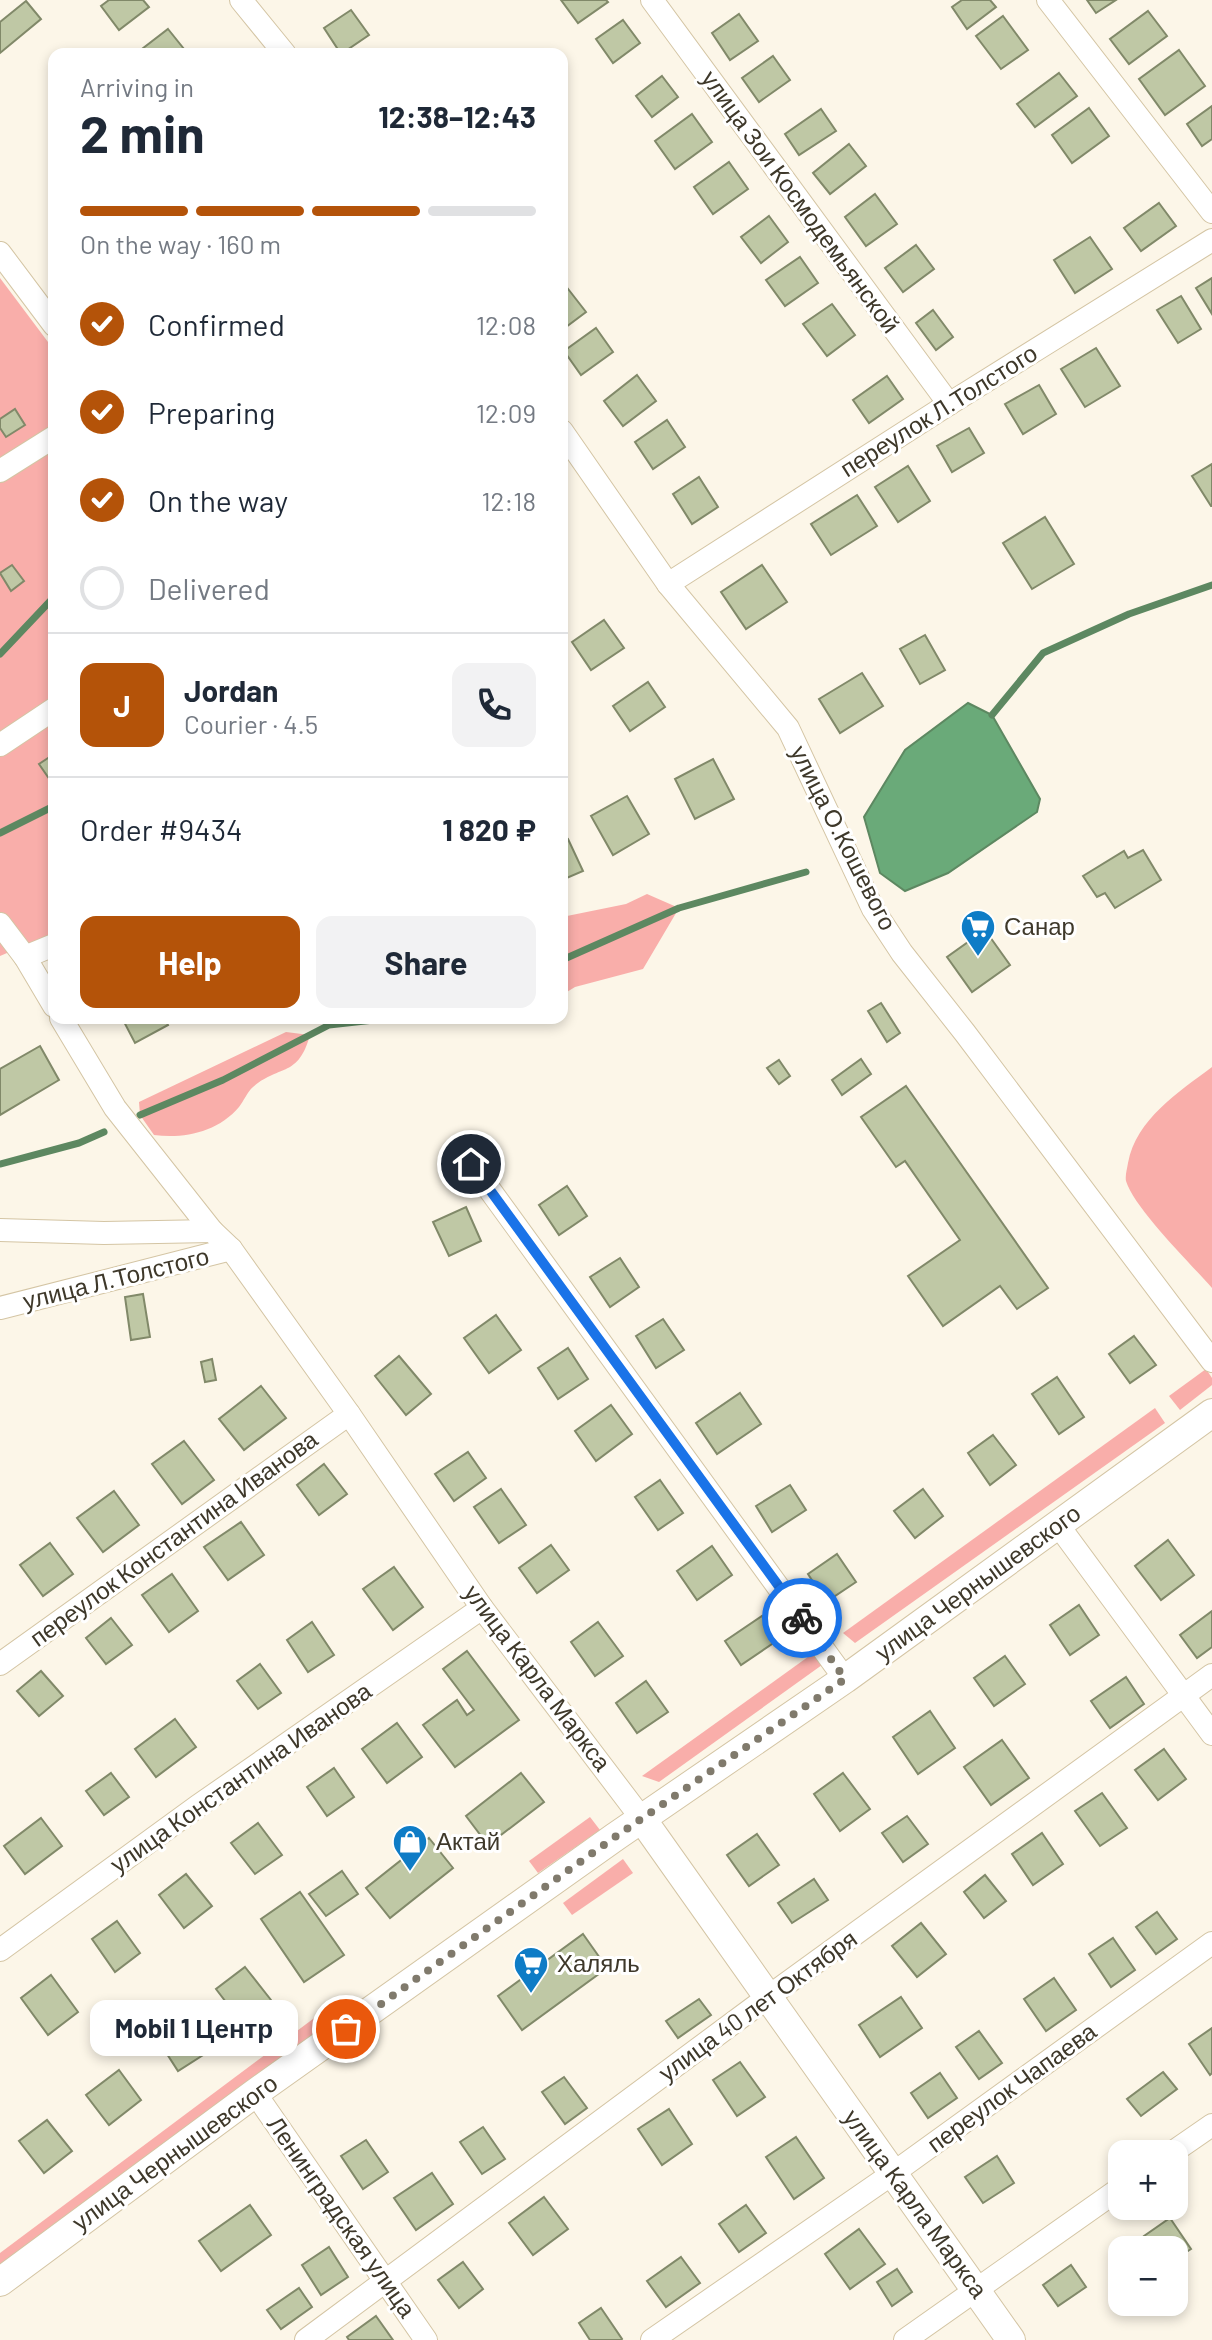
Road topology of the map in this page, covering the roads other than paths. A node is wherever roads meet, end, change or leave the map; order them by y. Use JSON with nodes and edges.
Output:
{"nodes":[{"id":1,"x":241,"y":0,"type":"edge"},
{"id":2,"x":652,"y":0,"type":"edge"},
{"id":3,"x":1048,"y":0,"type":"edge"},
{"id":4,"x":280,"y":48,"type":"edge"},
{"id":5,"x":1212,"y":212,"type":"edge"},
{"id":6,"x":1212,"y":240,"type":"edge"},
{"id":7,"x":0,"y":253,"type":"edge"},
{"id":8,"x":48,"y":317,"type":"edge"},
{"id":9,"x":949,"y":404,"type":"junction"},
{"id":10,"x":568,"y":440,"type":"edge"},
{"id":11,"x":48,"y":441,"type":"edge"},
{"id":12,"x":0,"y":471,"type":"edge"},
{"id":13,"x":668,"y":584,"type":"junction"},
{"id":14,"x":48,"y":713,"type":"edge"},
{"id":15,"x":0,"y":745,"type":"edge"},
{"id":16,"x":0,"y":924,"type":"edge"},
{"id":17,"x":48,"y":947,"type":"edge"},
{"id":18,"x":25,"y":957,"type":"junction"},
{"id":19,"x":48,"y":996,"type":"edge"},
{"id":20,"x":65,"y":1024,"type":"edge"},
{"id":21,"x":471,"y":1164,"type":"dead end"},
{"id":22,"x":0,"y":1230,"type":"edge"},
{"id":23,"x":212,"y":1231,"type":"junction"},
{"id":24,"x":231,"y":1249,"type":"junction"},
{"id":25,"x":0,"y":1308,"type":"edge"},
{"id":26,"x":1212,"y":1361,"type":"edge"},
{"id":27,"x":1212,"y":1413,"type":"edge"},
{"id":28,"x":349,"y":1414,"type":"junction"},
{"id":29,"x":1058,"y":1525,"type":"junction"},
{"id":30,"x":482,"y":1608,"type":"junction"},
{"id":31,"x":0,"y":1664,"type":"edge"},
{"id":32,"x":1212,"y":1675,"type":"edge"},
{"id":33,"x":845,"y":1679,"type":"junction"},
{"id":34,"x":1183,"y":1696,"type":"junction"},
{"id":35,"x":1212,"y":1734,"type":"edge"},
{"id":36,"x":642,"y":1819,"type":"junction"},
{"id":37,"x":1212,"y":1943,"type":"edge"},
{"id":38,"x":0,"y":1950,"type":"edge"},
{"id":39,"x":768,"y":1997,"type":"junction"},
{"id":40,"x":255,"y":2093,"type":"junction"},
{"id":41,"x":1212,"y":2125,"type":"edge"},
{"id":42,"x":1188,"y":2142,"type":"edge"},
{"id":43,"x":892,"y":2174,"type":"junction"},
{"id":44,"x":1108,"y":2197,"type":"edge"},
{"id":45,"x":0,"y":2282,"type":"edge"},
{"id":46,"x":386,"y":2282,"type":"junction"},
{"id":47,"x":976,"y":2288,"type":"junction"},
{"id":48,"x":306,"y":2340,"type":"edge"},
{"id":49,"x":426,"y":2340,"type":"edge"},
{"id":50,"x":652,"y":2340,"type":"edge"},
{"id":51,"x":905,"y":2340,"type":"edge"},
{"id":52,"x":1011,"y":2340,"type":"edge"}],
"edges":[{"from":1,"to":4,"type":"street"},
{"from":2,"to":9,"type":"street","name":"улица Зои Космодемьянской"},
{"from":3,"to":5,"type":"street"},
{"from":6,"to":9,"type":"street","name":"переулок Л.Толстого"},
{"from":7,"to":8,"type":"street"},
{"from":9,"to":13,"type":"street","name":"переулок Л.Толстого"},
{"from":10,"to":13,"type":"street","name":"улица О.Кошевого"},
{"from":11,"to":12,"type":"street"},
{"from":13,"to":26,"type":"street","name":"улица О.Кошевого"},
{"from":14,"to":15,"type":"street"},
{"from":16,"to":18,"type":"street"},
{"from":17,"to":18,"type":"street"},
{"from":18,"to":19,"type":"street"},
{"from":20,"to":23,"type":"street","name":"улица Карла Маркса"},
{"from":21,"to":33,"type":"street"},
{"from":22,"to":23,"type":"street"},
{"from":23,"to":24,"type":"street","name":"улица Карла Маркса"},
{"from":24,"to":25,"type":"street","name":"улица Л.Толстого"},
{"from":24,"to":28,"type":"street","name":"улица Карла Маркса"},
{"from":27,"to":29,"type":"street","name":"улица Чернышевского"},
{"from":28,"to":30,"type":"street","name":"улица Карла Маркса"},
{"from":28,"to":31,"type":"street","name":"переулок Константина Иванова"},
{"from":29,"to":33,"type":"street","name":"улица Чернышевского"},
{"from":29,"to":34,"type":"street"},
{"from":30,"to":36,"type":"street","name":"улица Карла Маркса"},
{"from":30,"to":38,"type":"street","name":"улица Константина Иванова"},
{"from":32,"to":34,"type":"street","name":"улица 40 лет Октября"},
{"from":33,"to":36,"type":"street","name":"улица Чернышевского"},
{"from":34,"to":35,"type":"street"},
{"from":34,"to":39,"type":"street","name":"улица 40 лет Октября"},
{"from":36,"to":39,"type":"street","name":"улица Карла Маркса"},
{"from":36,"to":40,"type":"street","name":"улица Чернышевского"},
{"from":37,"to":43,"type":"street","name":"переулок Чапаева"},
{"from":39,"to":43,"type":"street","name":"улица Карла Маркса"},
{"from":39,"to":46,"type":"street","name":"улица 40 лет Октября"},
{"from":40,"to":45,"type":"street","name":"улица Чернышевского"},
{"from":40,"to":46,"type":"street","name":"Ленинградская улица"},
{"from":41,"to":42,"type":"street"},
{"from":43,"to":47,"type":"street","name":"улица Карла Маркса"},
{"from":43,"to":50,"type":"street","name":"переулок Чапаева"},
{"from":44,"to":47,"type":"street"},
{"from":46,"to":48,"type":"street","name":"улица 40 лет Октября"},
{"from":46,"to":49,"type":"street","name":"Ленинградская улица"},
{"from":47,"to":51,"type":"street"},
{"from":47,"to":52,"type":"street","name":"улица Карла Маркса"}]}
